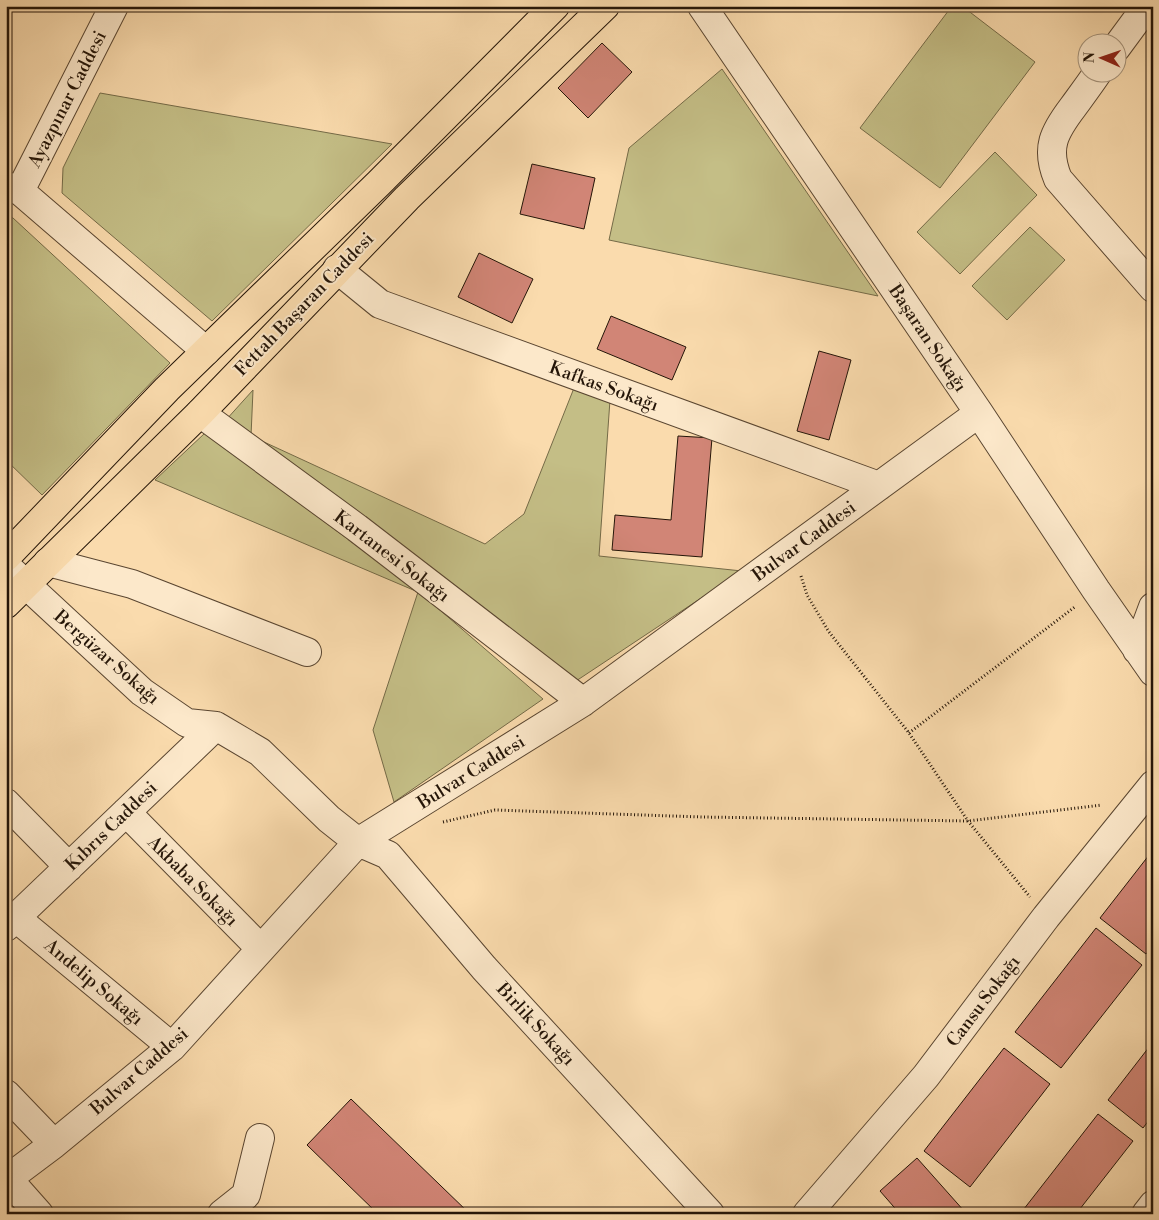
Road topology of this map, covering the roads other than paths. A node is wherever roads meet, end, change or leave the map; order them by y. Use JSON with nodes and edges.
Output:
{"nodes":[{"id":1,"x":114,"y":6,"type":"edge"},
{"id":2,"x":555,"y":6,"type":"edge"},
{"id":3,"x":605,"y":6,"type":"edge"},
{"id":4,"x":702,"y":6,"type":"edge"},
{"id":5,"x":1147,"y":6,"type":"edge"},
{"id":6,"x":1126,"y":34,"type":"edge"},
{"id":7,"x":1091,"y":82,"type":"edge"},
{"id":8,"x":13,"y":189,"type":"edge"},
{"id":9,"x":337,"y":269,"type":"junction"},
{"id":10,"x":1153,"y":288,"type":"edge"},
{"id":11,"x":206,"y":351,"type":"junction"},
{"id":12,"x":200,"y":413,"type":"junction"},
{"id":13,"x":979,"y":413,"type":"junction"},
{"id":14,"x":879,"y":486,"type":"junction"},
{"id":15,"x":6,"y":557,"type":"edge"},
{"id":16,"x":48,"y":562,"type":"junction"},
{"id":17,"x":16,"y":575,"type":"edge"},
{"id":18,"x":6,"y":604,"type":"edge"},
{"id":19,"x":1153,"y":607,"type":"edge"},
{"id":20,"x":1137,"y":650,"type":"junction"},
{"id":21,"x":307,"y":652,"type":"dead end"},
{"id":22,"x":1153,"y":672,"type":"edge"},
{"id":23,"x":583,"y":702,"type":"junction"},
{"id":24,"x":216,"y":726,"type":"junction"},
{"id":25,"x":1146,"y":793,"type":"edge"},
{"id":26,"x":6,"y":803,"type":"edge"},
{"id":27,"x":126,"y":812,"type":"junction"},
{"id":28,"x":358,"y":842,"type":"junction"},
{"id":29,"x":69,"y":867,"type":"junction"},
{"id":30,"x":11,"y":923,"type":"edge"},
{"id":31,"x":261,"y":950,"type":"junction"},
{"id":32,"x":172,"y":1047,"type":"junction"},
{"id":33,"x":6,"y":1094,"type":"edge"},
{"id":34,"x":260,"y":1138,"type":"dead end"},
{"id":35,"x":54,"y":1144,"type":"junction"},
{"id":36,"x":7,"y":1180,"type":"edge"},
{"id":37,"x":1153,"y":1205,"type":"edge"},
{"id":38,"x":39,"y":1214,"type":"edge"},
{"id":39,"x":222,"y":1214,"type":"edge"},
{"id":40,"x":710,"y":1214,"type":"edge"},
{"id":41,"x":807,"y":1214,"type":"edge"},
{"id":42,"x":1146,"y":1214,"type":"edge"}],
"edges":[{"from":1,"to":8,"type":"street","name":"Ayazpınar Caddesi"},
{"from":2,"to":11,"type":"main road","name":"Fettah Başaran Caddesi"},
{"from":3,"to":9,"type":"main road","name":"Fettah Başaran Caddesi"},
{"from":4,"to":13,"type":"street","name":"Başaran Sokağı"},
{"from":5,"to":6,"type":"street"},
{"from":7,"to":10,"type":"street"},
{"from":8,"to":11,"type":"street"},
{"from":9,"to":12,"type":"main road","name":"Fettah Başaran Caddesi"},
{"from":9,"to":14,"type":"street","name":"Kafkas Sokağı"},
{"from":11,"to":15,"type":"main road","name":"Fettah Başaran Caddesi"},
{"from":12,"to":16,"type":"main road","name":"Fettah Başaran Caddesi"},
{"from":12,"to":23,"type":"street","name":"Kartanesi Sokağı"},
{"from":13,"to":14,"type":"street","name":"Bulvar Caddesi"},
{"from":13,"to":20,"type":"street","name":"Başaran Sokağı"},
{"from":14,"to":23,"type":"street","name":"Bulvar Caddesi"},
{"from":16,"to":17,"type":"main road","name":"Fettah Başaran Caddesi"},
{"from":16,"to":21,"type":"street"},
{"from":17,"to":18,"type":"main road","name":"Fettah Başaran Caddesi"},
{"from":17,"to":24,"type":"street","name":"Bergüzar Sokağı"},
{"from":19,"to":20,"type":"street"},
{"from":20,"to":22,"type":"street","name":"Başaran Sokağı"},
{"from":23,"to":28,"type":"street","name":"Bulvar Caddesi"},
{"from":24,"to":27,"type":"street","name":"Kıbrıs Caddesi"},
{"from":24,"to":28,"type":"street","name":"Bergüzar Sokağı"},
{"from":25,"to":41,"type":"street","name":"Cansu Sokağı"},
{"from":26,"to":29,"type":"street"},
{"from":27,"to":29,"type":"street","name":"Kıbrıs Caddesi"},
{"from":27,"to":31,"type":"street","name":"Akbaba Sokağı"},
{"from":28,"to":31,"type":"street","name":"Bulvar Caddesi"},
{"from":28,"to":40,"type":"street","name":"Birlik Sokağı"},
{"from":29,"to":30,"type":"street","name":"Kıbrıs Caddesi"},
{"from":30,"to":32,"type":"street","name":"Andelip Sokağı"},
{"from":31,"to":32,"type":"street","name":"Bulvar Caddesi"},
{"from":32,"to":35,"type":"street","name":"Bulvar Caddesi"},
{"from":33,"to":35,"type":"street"},
{"from":34,"to":39,"type":"street"},
{"from":35,"to":36,"type":"street","name":"Bulvar Caddesi"},
{"from":36,"to":38,"type":"street"},
{"from":37,"to":42,"type":"street"}]}
